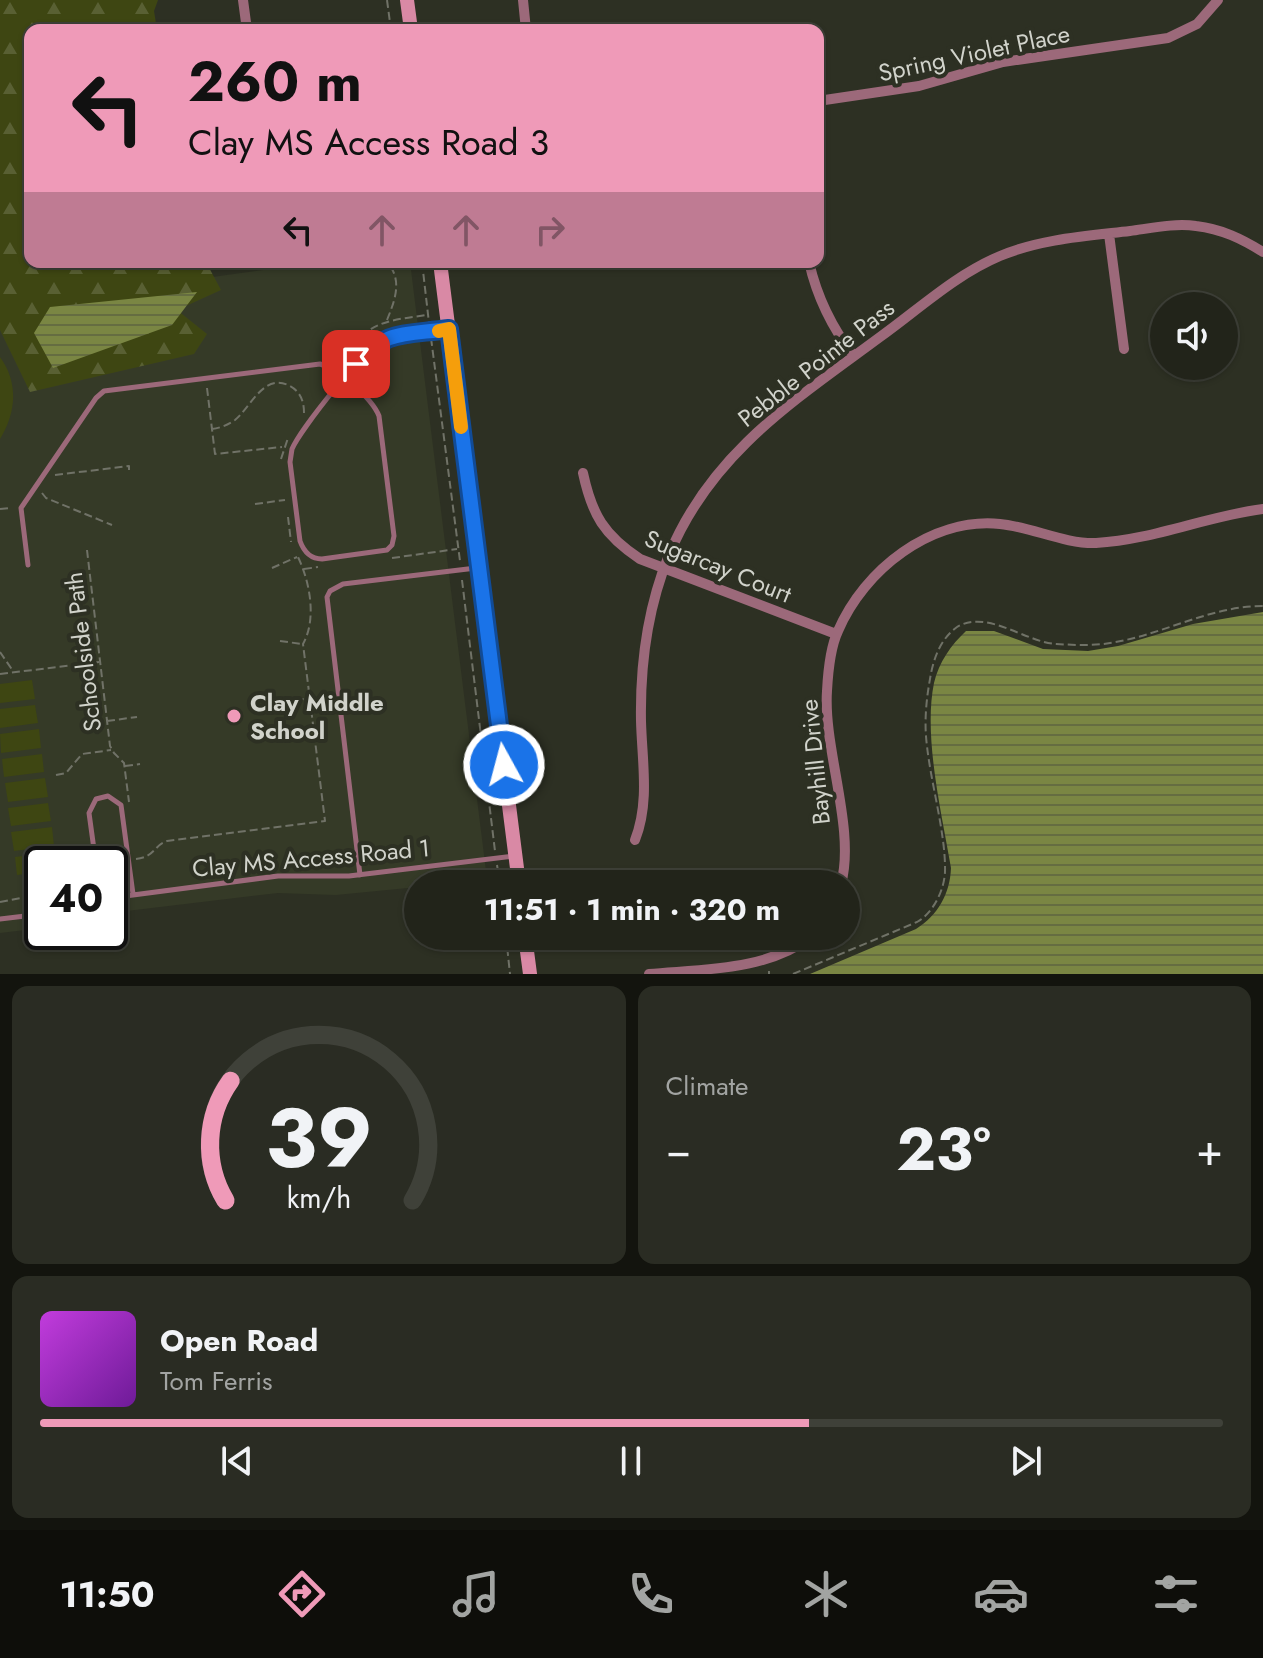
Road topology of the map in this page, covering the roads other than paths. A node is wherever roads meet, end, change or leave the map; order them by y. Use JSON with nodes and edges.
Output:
{"nodes":[{"id":1,"x":243,"y":0,"type":"edge"},
{"id":2,"x":407,"y":0,"type":"edge"},
{"id":3,"x":523,"y":0,"type":"edge"},
{"id":4,"x":1218,"y":0,"type":"edge"},
{"id":5,"x":246,"y":24,"type":"edge"},
{"id":6,"x":409,"y":24,"type":"edge"},
{"id":7,"x":525,"y":24,"type":"edge"},
{"id":8,"x":824,"y":100,"type":"edge"},
{"id":9,"x":1109,"y":234,"type":"junction"},
{"id":10,"x":1263,"y":252,"type":"edge"},
{"id":11,"x":441,"y":268,"type":"edge"},
{"id":12,"x":811,"y":268,"type":"edge"},
{"id":13,"x":449,"y":329,"type":"junction"},
{"id":14,"x":1124,"y":349,"type":"dead end"},
{"id":15,"x":854,"y":356,"type":"junction"},
{"id":16,"x":345,"y":378,"type":"junction"},
{"id":17,"x":583,"y":473,"type":"dead end"},
{"id":18,"x":1263,"y":509,"type":"edge"},
{"id":19,"x":28,"y":565,"type":"dead end"},
{"id":20,"x":479,"y":568,"type":"junction"},
{"id":21,"x":664,"y":570,"type":"junction"},
{"id":22,"x":836,"y":634,"type":"junction"},
{"id":23,"x":635,"y":840,"type":"dead end"},
{"id":24,"x":94,"y":846,"type":"edge"},
{"id":25,"x":127,"y":846,"type":"edge"},
{"id":26,"x":516,"y":856,"type":"junction"},
{"id":27,"x":128,"y":857,"type":"edge"},
{"id":28,"x":518,"y":870,"type":"edge"},
{"id":29,"x":844,"y":870,"type":"edge"},
{"id":30,"x":360,"y":875,"type":"junction"},
{"id":31,"x":133,"y":894,"type":"junction"},
{"id":32,"x":128,"y":895,"type":"edge"},
{"id":33,"x":24,"y":916,"type":"edge"},
{"id":34,"x":0,"y":919,"type":"edge"},
{"id":35,"x":527,"y":950,"type":"edge"},
{"id":36,"x":789,"y":950,"type":"edge"},
{"id":37,"x":530,"y":974,"type":"edge"},
{"id":38,"x":649,"y":974,"type":"edge"},
{"id":39,"x":657,"y":974,"type":"edge"}],
"edges":[{"from":1,"to":5,"type":"street"},
{"from":2,"to":6,"type":"street"},
{"from":3,"to":7,"type":"street"},
{"from":4,"to":8,"type":"street","name":"Spring Violet Place"},
{"from":9,"to":10,"type":"street","name":"Pebble Pointe Pass"},
{"from":9,"to":14,"type":"street"},
{"from":9,"to":15,"type":"street","name":"Pebble Pointe Pass"},
{"from":11,"to":13,"type":"street"},
{"from":12,"to":15,"type":"street"},
{"from":13,"to":16,"type":"lane"},
{"from":13,"to":20,"type":"street"},
{"from":15,"to":21,"type":"street","name":"Pebble Pointe Pass"},
{"from":16,"to":16,"type":"lane"},
{"from":16,"to":19,"type":"lane"},
{"from":17,"to":21,"type":"street","name":"Sugarcay Court"},
{"from":18,"to":22,"type":"street","name":"Bayhill Drive"},
{"from":20,"to":26,"type":"street"},
{"from":20,"to":30,"type":"lane"},
{"from":21,"to":22,"type":"street","name":"Sugarcay Court"},
{"from":21,"to":23,"type":"street","name":"Pebble Pointe Pass"},
{"from":22,"to":29,"type":"street","name":"Bayhill Drive"},
{"from":24,"to":25,"type":"lane"},
{"from":26,"to":28,"type":"street"},
{"from":26,"to":30,"type":"lane","name":"Clay MS Access Road 1"},
{"from":27,"to":31,"type":"lane"},
{"from":30,"to":31,"type":"lane","name":"Clay MS Access Road 1"},
{"from":31,"to":32,"type":"lane","name":"Clay MS Access Road 1"},
{"from":33,"to":34,"type":"lane"},
{"from":35,"to":37,"type":"street"},
{"from":36,"to":39,"type":"street"},
{"from":38,"to":39,"type":"street"}]}
